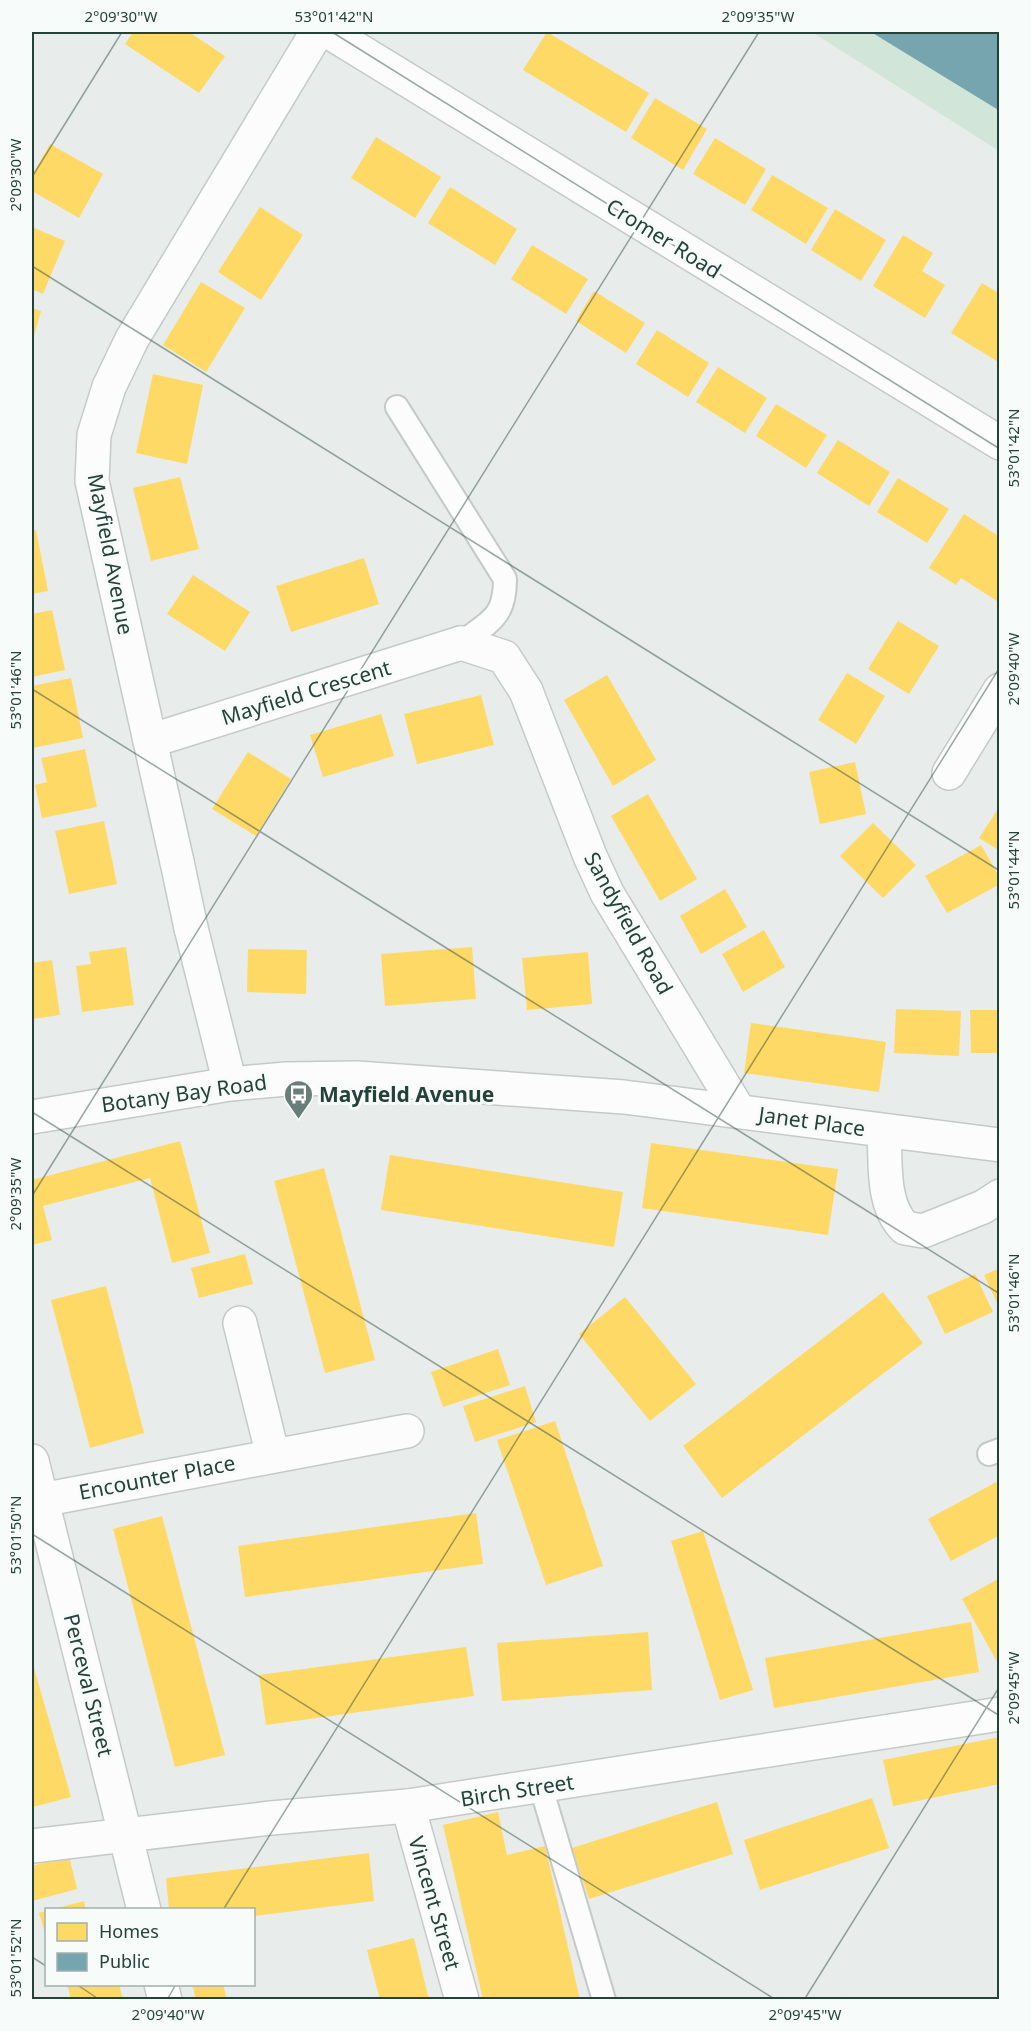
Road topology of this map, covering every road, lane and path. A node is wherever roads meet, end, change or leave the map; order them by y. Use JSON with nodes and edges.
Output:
{"nodes":[{"id":1,"x":317,"y":32,"type":"edge"},
{"id":2,"x":329,"y":32,"type":"edge"},
{"id":3,"x":397,"y":407,"type":"dead end"},
{"id":4,"x":999,"y":444,"type":"edge"},
{"id":5,"x":462,"y":643,"type":"junction"},
{"id":6,"x":999,"y":690,"type":"edge"},
{"id":7,"x":150,"y":741,"type":"junction"},
{"id":8,"x":949,"y":773,"type":"dead end"},
{"id":9,"x":230,"y":1084,"type":"junction"},
{"id":10,"x":624,"y":1097,"type":"joint"},
{"id":11,"x":739,"y":1111,"type":"junction"},
{"id":12,"x":32,"y":1117,"type":"edge"},
{"id":13,"x":884,"y":1131,"type":"junction"},
{"id":14,"x":999,"y":1144,"type":"edge"},
{"id":15,"x":999,"y":1196,"type":"edge"},
{"id":16,"x":240,"y":1323,"type":"dead end"},
{"id":17,"x":407,"y":1431,"type":"dead end"},
{"id":18,"x":273,"y":1456,"type":"junction"},
{"id":19,"x":32,"y":1461,"type":"edge"},
{"id":20,"x":41,"y":1500,"type":"junction"},
{"id":21,"x":999,"y":1714,"type":"edge"},
{"id":22,"x":541,"y":1787,"type":"junction"},
{"id":23,"x":408,"y":1806,"type":"junction"},
{"id":24,"x":127,"y":1834,"type":"junction"},
{"id":25,"x":32,"y":1846,"type":"edge"},
{"id":26,"x":144,"y":1908,"type":"edge"},
{"id":27,"x":462,"y":2000,"type":"edge"},
{"id":28,"x":604,"y":2000,"type":"edge"}],
"edges":[{"from":1,"to":7,"type":"street","name":"Mayfield Avenue"},
{"from":2,"to":4,"type":"street","name":"Cromer Road"},
{"from":3,"to":5,"type":"lane"},
{"from":5,"to":7,"type":"street","name":"Mayfield Crescent"},
{"from":5,"to":11,"type":"street","name":"Sandyfield Road"},
{"from":6,"to":8,"type":"street"},
{"from":7,"to":9,"type":"street","name":"Mayfield Avenue"},
{"from":9,"to":10,"type":"street","name":"Botany Bay Road"},
{"from":9,"to":12,"type":"street","name":"Botany Bay Road"},
{"from":10,"to":11,"type":"street","name":"Janet Place"},
{"from":11,"to":13,"type":"street","name":"Janet Place"},
{"from":13,"to":14,"type":"street","name":"Janet Place"},
{"from":13,"to":15,"type":"street"},
{"from":16,"to":18,"type":"street"},
{"from":17,"to":18,"type":"street","name":"Encounter Place"},
{"from":18,"to":20,"type":"street","name":"Encounter Place"},
{"from":19,"to":20,"type":"street","name":"Perceval Street"},
{"from":20,"to":24,"type":"street","name":"Perceval Street"},
{"from":21,"to":22,"type":"street","name":"Birch Street"},
{"from":22,"to":23,"type":"street","name":"Birch Street"},
{"from":22,"to":28,"type":"lane"},
{"from":23,"to":24,"type":"street","name":"Birch Street"},
{"from":23,"to":27,"type":"street","name":"Vincent Street"},
{"from":24,"to":25,"type":"street","name":"Birch Street"},
{"from":24,"to":26,"type":"street","name":"Perceval Street"}]}
